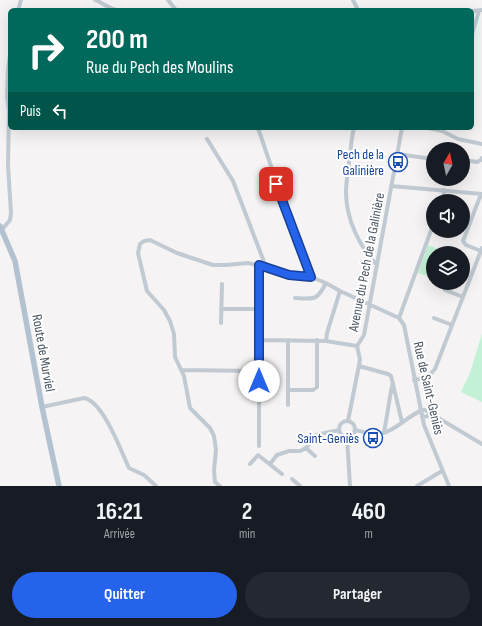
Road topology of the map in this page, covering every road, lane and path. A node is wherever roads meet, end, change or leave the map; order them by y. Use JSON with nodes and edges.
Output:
{"nodes":[{"id":1,"x":95,"y":0,"type":"edge"},
{"id":2,"x":168,"y":0,"type":"edge"},
{"id":3,"x":109,"y":8,"type":"edge"},
{"id":4,"x":174,"y":8,"type":"edge"},
{"id":5,"x":480,"y":10,"type":"edge"},
{"id":6,"x":474,"y":28,"type":"edge"},
{"id":7,"x":8,"y":69,"type":"edge"},
{"id":8,"x":8,"y":104,"type":"edge"},
{"id":9,"x":9,"y":130,"type":"edge"},
{"id":10,"x":259,"y":130,"type":"edge"},
{"id":11,"x":354,"y":130,"type":"edge"},
{"id":12,"x":402,"y":130,"type":"edge"},
{"id":13,"x":437,"y":130,"type":"edge"},
{"id":14,"x":207,"y":139,"type":"dead end"},
{"id":15,"x":482,"y":144,"type":"edge"},
{"id":16,"x":397,"y":154,"type":"junction"},
{"id":17,"x":426,"y":158,"type":"edge"},
{"id":18,"x":482,"y":158,"type":"edge"},
{"id":19,"x":470,"y":161,"type":"edge"},
{"id":20,"x":391,"y":186,"type":"junction"},
{"id":21,"x":443,"y":190,"type":"junction"},
{"id":22,"x":444,"y":194,"type":"edge"},
{"id":23,"x":481,"y":194,"type":"edge"},
{"id":24,"x":1,"y":229,"type":"edge"},
{"id":25,"x":428,"y":238,"type":"edge"},
{"id":26,"x":482,"y":249,"type":"edge"},
{"id":27,"x":380,"y":250,"type":"junction"},
{"id":28,"x":368,"y":254,"type":"junction"},
{"id":29,"x":259,"y":265,"type":"junction"},
{"id":30,"x":377,"y":265,"type":"junction"},
{"id":31,"x":266,"y":267,"type":"junction"},
{"id":32,"x":311,"y":277,"type":"junction"},
{"id":33,"x":326,"y":283,"type":"junction"},
{"id":34,"x":222,"y":284,"type":"dead end"},
{"id":35,"x":445,"y":290,"type":"dead end"},
{"id":36,"x":340,"y":291,"type":"junction"},
{"id":37,"x":463,"y":297,"type":"junction"},
{"id":38,"x":295,"y":298,"type":"dead end"},
{"id":39,"x":370,"y":306,"type":"junction"},
{"id":40,"x":221,"y":309,"type":"junction"},
{"id":41,"x":259,"y":309,"type":"junction"},
{"id":42,"x":399,"y":318,"type":"junction"},
{"id":43,"x":434,"y":318,"type":"dead end"},
{"id":44,"x":221,"y":323,"type":"dead end"},
{"id":45,"x":452,"y":325,"type":"junction"},
{"id":46,"x":259,"y":340,"type":"junction"},
{"id":47,"x":288,"y":340,"type":"junction"},
{"id":48,"x":317,"y":340,"type":"junction"},
{"id":49,"x":326,"y":341,"type":"junction"},
{"id":50,"x":357,"y":346,"type":"junction"},
{"id":51,"x":359,"y":366,"type":"junction"},
{"id":52,"x":182,"y":370,"type":"junction"},
{"id":53,"x":259,"y":371,"type":"junction"},
{"id":54,"x":414,"y":380,"type":"junction"},
{"id":55,"x":394,"y":383,"type":"junction"},
{"id":56,"x":288,"y":390,"type":"junction"},
{"id":57,"x":288,"y":405,"type":"dead end"},
{"id":58,"x":42,"y":407,"type":"junction"},
{"id":59,"x":420,"y":411,"type":"junction"},
{"id":60,"x":422,"y":417,"type":"junction"},
{"id":61,"x":438,"y":418,"type":"junction"},
{"id":62,"x":348,"y":421,"type":"junction"},
{"id":63,"x":402,"y":422,"type":"junction"},
{"id":64,"x":339,"y":430,"type":"junction"},
{"id":65,"x":355,"y":430,"type":"junction"},
{"id":66,"x":384,"y":433,"type":"junction"},
{"id":67,"x":347,"y":437,"type":"junction"},
{"id":68,"x":482,"y":444,"type":"edge"},
{"id":69,"x":259,"y":446,"type":"dead end"},
{"id":70,"x":306,"y":448,"type":"junction"},
{"id":71,"x":315,"y":456,"type":"dead end"},
{"id":72,"x":250,"y":464,"type":"dead end"},
{"id":73,"x":270,"y":464,"type":"junction"},
{"id":74,"x":442,"y":471,"type":"junction"},
{"id":75,"x":282,"y":474,"type":"dead end"},
{"id":76,"x":292,"y":479,"type":"dead end"},
{"id":77,"x":59,"y":486,"type":"edge"},
{"id":78,"x":156,"y":486,"type":"edge"},
{"id":79,"x":220,"y":486,"type":"edge"},
{"id":80,"x":300,"y":486,"type":"edge"},
{"id":81,"x":350,"y":486,"type":"edge"},
{"id":82,"x":417,"y":486,"type":"edge"},
{"id":83,"x":448,"y":486,"type":"edge"}],
"edges":[{"from":1,"to":3,"type":"street"},
{"from":2,"to":4,"type":"street"},
{"from":5,"to":6,"type":"street"},
{"from":7,"to":8,"type":"street"},
{"from":9,"to":24,"type":"street"},
{"from":10,"to":32,"type":"street"},
{"from":11,"to":28,"type":"street"},
{"from":12,"to":16,"type":"street","name":"Avenue du Pech de la Galinière"},
{"from":13,"to":15,"type":"street"},
{"from":14,"to":31,"type":"street"},
{"from":16,"to":17,"type":"street"},
{"from":16,"to":20,"type":"street","name":"Avenue du Pech de la Galinière"},
{"from":18,"to":19,"type":"street"},
{"from":20,"to":21,"type":"street"},
{"from":20,"to":27,"type":"street","name":"Avenue du Pech de la Galinière"},
{"from":21,"to":22,"type":"street"},
{"from":21,"to":23,"type":"street"},
{"from":23,"to":26,"type":"street"},
{"from":24,"to":58,"type":"main road","name":"Route de Murviel"},
{"from":25,"to":42,"type":"street"},
{"from":26,"to":37,"type":"street"},
{"from":27,"to":28,"type":"street"},
{"from":27,"to":30,"type":"street","name":"Avenue du Pech de la Galinière"},
{"from":28,"to":30,"type":"street"},
{"from":29,"to":31,"type":"street"},
{"from":29,"to":41,"type":"street"},
{"from":29,"to":52,"type":"street"},
{"from":30,"to":39,"type":"street","name":"Avenue du Pech de la Galinière"},
{"from":31,"to":32,"type":"street"},
{"from":32,"to":33,"type":"street"},
{"from":33,"to":36,"type":"street"},
{"from":33,"to":38,"type":"street"},
{"from":34,"to":40,"type":"street"},
{"from":35,"to":37,"type":"street"},
{"from":36,"to":39,"type":"street"},
{"from":36,"to":49,"type":"street"},
{"from":37,"to":45,"type":"street"},
{"from":39,"to":42,"type":"street"},
{"from":39,"to":50,"type":"street","name":"Avenue du Pech de la Galinière"},
{"from":40,"to":41,"type":"street"},
{"from":40,"to":44,"type":"street"},
{"from":41,"to":46,"type":"street"},
{"from":42,"to":54,"type":"street","name":"Rue de Saint-Geniès"},
{"from":43,"to":45,"type":"street"},
{"from":45,"to":54,"type":"street"},
{"from":46,"to":47,"type":"street"},
{"from":46,"to":53,"type":"street"},
{"from":47,"to":48,"type":"street"},
{"from":47,"to":56,"type":"street"},
{"from":48,"to":49,"type":"street"},
{"from":48,"to":56,"type":"street"},
{"from":49,"to":50,"type":"street"},
{"from":50,"to":51,"type":"street","name":"Avenue du Pech de la Galinière"},
{"from":51,"to":55,"type":"street"},
{"from":51,"to":62,"type":"street","name":"Avenue du Pech de la Galinière"},
{"from":52,"to":53,"type":"street"},
{"from":52,"to":79,"type":"street"},
{"from":53,"to":69,"type":"street"},
{"from":54,"to":59,"type":"street","name":"Rue de Saint-Geniès"},
{"from":55,"to":63,"type":"street"},
{"from":55,"to":66,"type":"street"},
{"from":56,"to":57,"type":"street"},
{"from":58,"to":77,"type":"main road","name":"Route de Murviel"},
{"from":58,"to":78,"type":"street"},
{"from":59,"to":60,"type":"street","name":"Rue de Saint-Geniès"},
{"from":59,"to":61,"type":"street"},
{"from":59,"to":63,"type":"street"},
{"from":60,"to":61,"type":"street"},
{"from":60,"to":74,"type":"street","name":"Rue de Saint-Geniès"},
{"from":61,"to":68,"type":"street"},
{"from":62,"to":64,"type":"street"},
{"from":62,"to":65,"type":"street"},
{"from":63,"to":66,"type":"street"},
{"from":64,"to":67,"type":"street"},
{"from":64,"to":70,"type":"street"},
{"from":65,"to":66,"type":"street"},
{"from":65,"to":67,"type":"street"},
{"from":67,"to":81,"type":"street"},
{"from":70,"to":71,"type":"street"},
{"from":70,"to":73,"type":"street"},
{"from":72,"to":73,"type":"street"},
{"from":73,"to":75,"type":"street"},
{"from":74,"to":82,"type":"street"},
{"from":74,"to":83,"type":"street","name":"Rue de Saint-Geniès"},
{"from":76,"to":80,"type":"street"}]}
